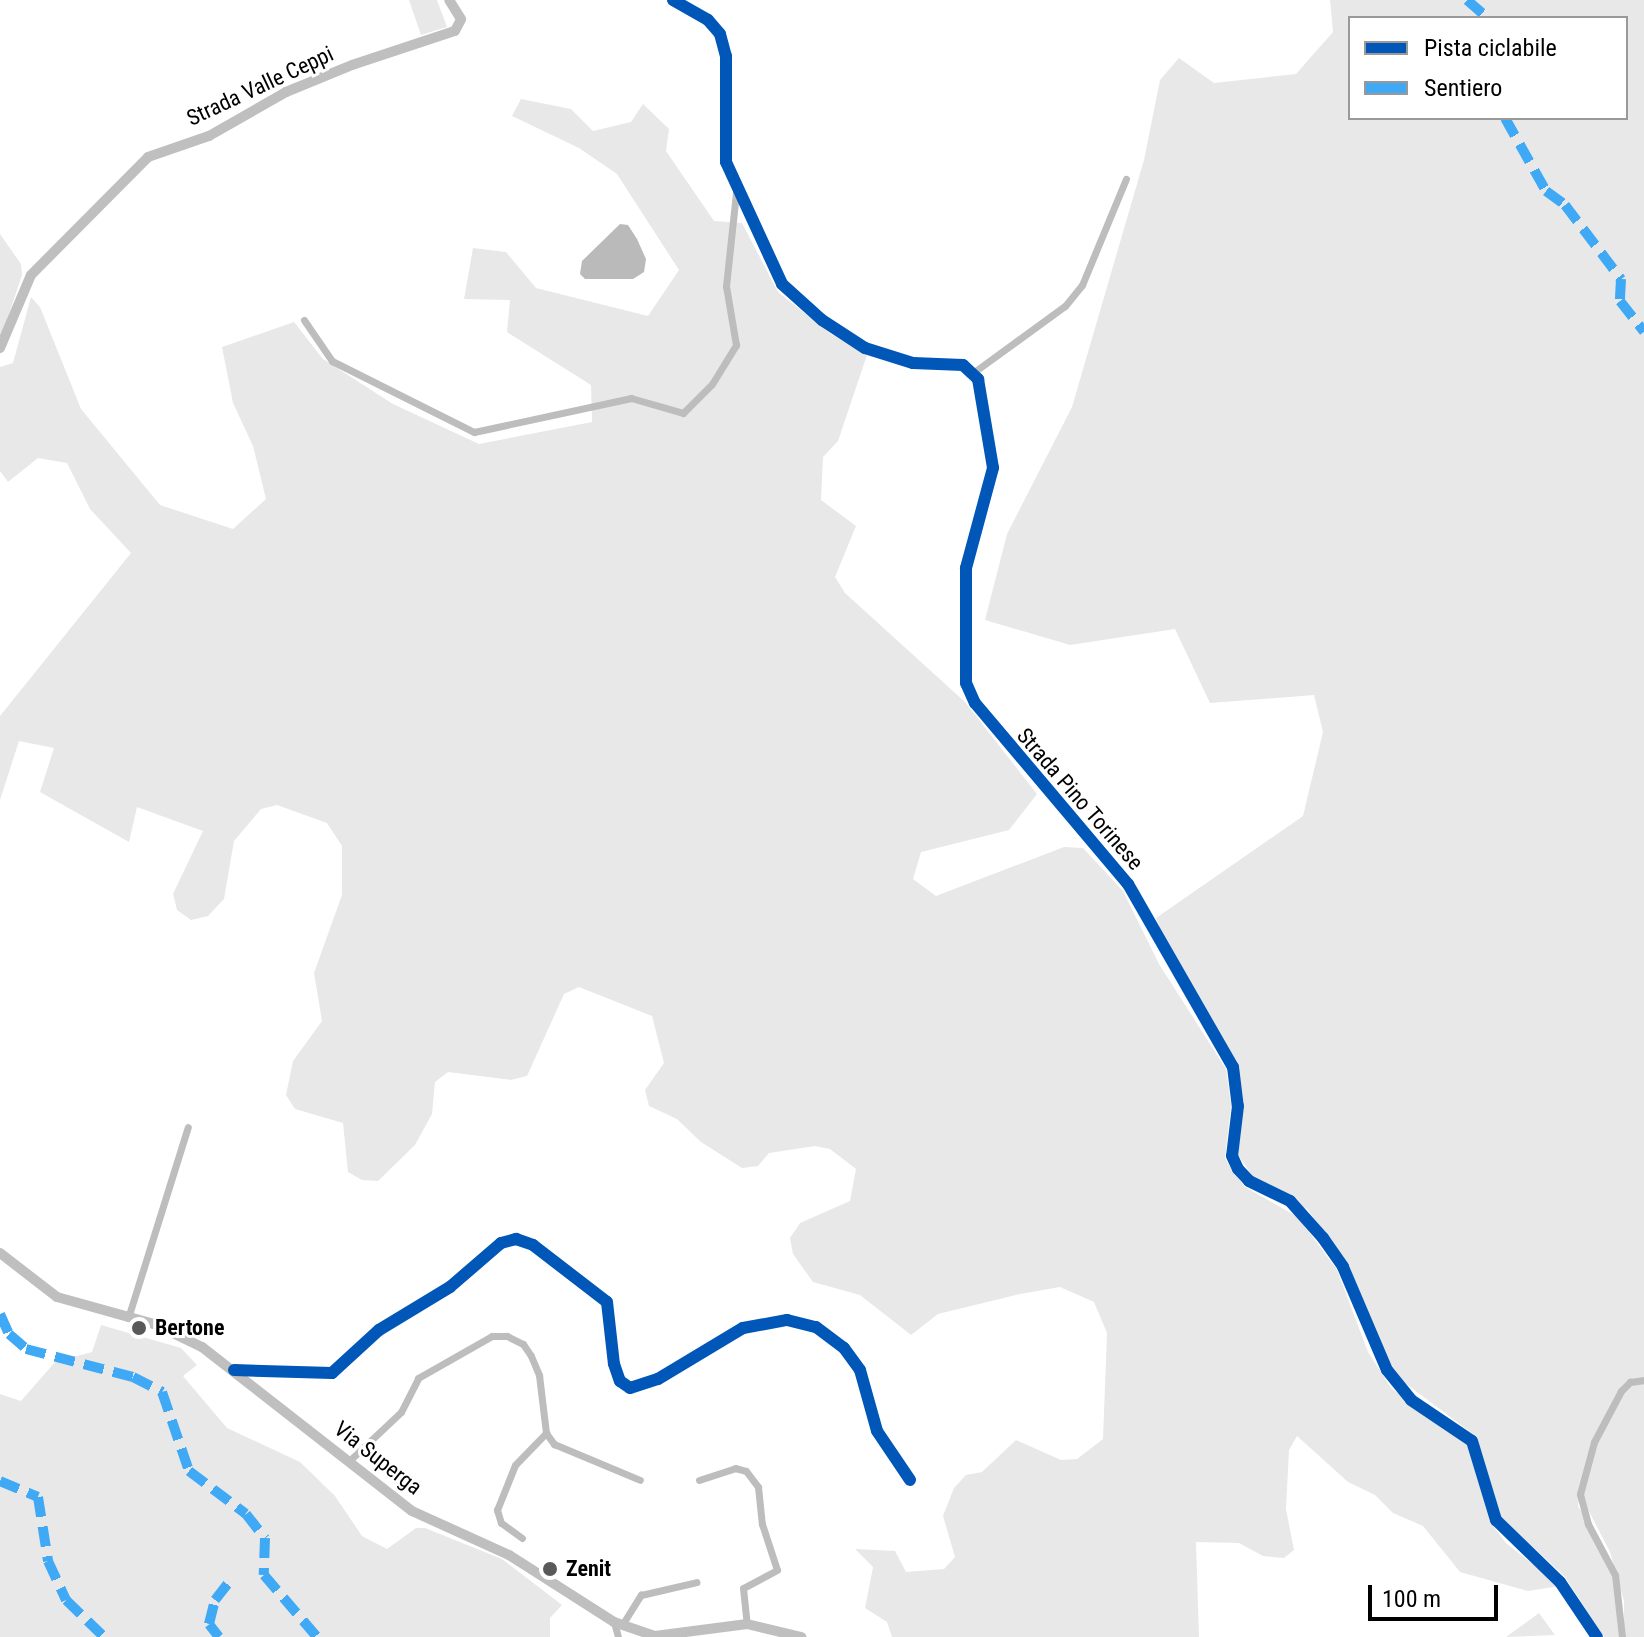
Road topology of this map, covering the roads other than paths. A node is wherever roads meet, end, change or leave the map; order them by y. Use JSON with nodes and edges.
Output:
{"nodes":[{"id":1,"x":449,"y":0,"type":"edge"},
{"id":2,"x":673,"y":0,"type":"edge"},
{"id":3,"x":1126,"y":179,"type":"dead end"},
{"id":4,"x":736,"y":192,"type":"junction"},
{"id":5,"x":304,"y":320,"type":"dead end"},
{"id":6,"x":0,"y":348,"type":"edge"},
{"id":7,"x":974,"y":372,"type":"junction"},
{"id":8,"x":188,"y":1127,"type":"dead end"},
{"id":9,"x":0,"y":1253,"type":"edge"},
{"id":10,"x":128,"y":1318,"type":"junction"},
{"id":11,"x":234,"y":1370,"type":"junction"},
{"id":12,"x":1644,"y":1380,"type":"edge"},
{"id":13,"x":546,"y":1433,"type":"junction"},
{"id":14,"x":349,"y":1461,"type":"junction"},
{"id":15,"x":640,"y":1480,"type":"dead end"},
{"id":16,"x":699,"y":1480,"type":"dead end"},
{"id":17,"x":910,"y":1480,"type":"dead end"},
{"id":18,"x":522,"y":1538,"type":"dead end"},
{"id":19,"x":697,"y":1582,"type":"dead end"},
{"id":20,"x":618,"y":1623,"type":"junction"},
{"id":21,"x":747,"y":1624,"type":"junction"},
{"id":22,"x":618,"y":1637,"type":"edge"},
{"id":23,"x":801,"y":1637,"type":"edge"},
{"id":24,"x":1597,"y":1637,"type":"edge"},
{"id":25,"x":1622,"y":1637,"type":"edge"}],
"edges":[{"from":1,"to":6,"type":"street","name":"Strada Valle Ceppi"},
{"from":2,"to":4,"type":"street"},
{"from":3,"to":7,"type":"street"},
{"from":4,"to":5,"type":"street"},
{"from":4,"to":7,"type":"street"},
{"from":7,"to":24,"type":"street","name":"Strada Pino Torinese"},
{"from":8,"to":10,"type":"street"},
{"from":9,"to":10,"type":"street","name":"Via Superga"},
{"from":10,"to":11,"type":"street","name":"Via Superga"},
{"from":11,"to":14,"type":"street","name":"Via Superga"},
{"from":11,"to":17,"type":"street"},
{"from":12,"to":25,"type":"street"},
{"from":13,"to":14,"type":"street"},
{"from":13,"to":15,"type":"street"},
{"from":13,"to":18,"type":"street"},
{"from":14,"to":20,"type":"street","name":"Via Superga"},
{"from":16,"to":21,"type":"street"},
{"from":19,"to":20,"type":"street"},
{"from":20,"to":21,"type":"street","name":"Via Superga"},
{"from":20,"to":22,"type":"street"},
{"from":21,"to":23,"type":"street","name":"Via Superga"}]}
